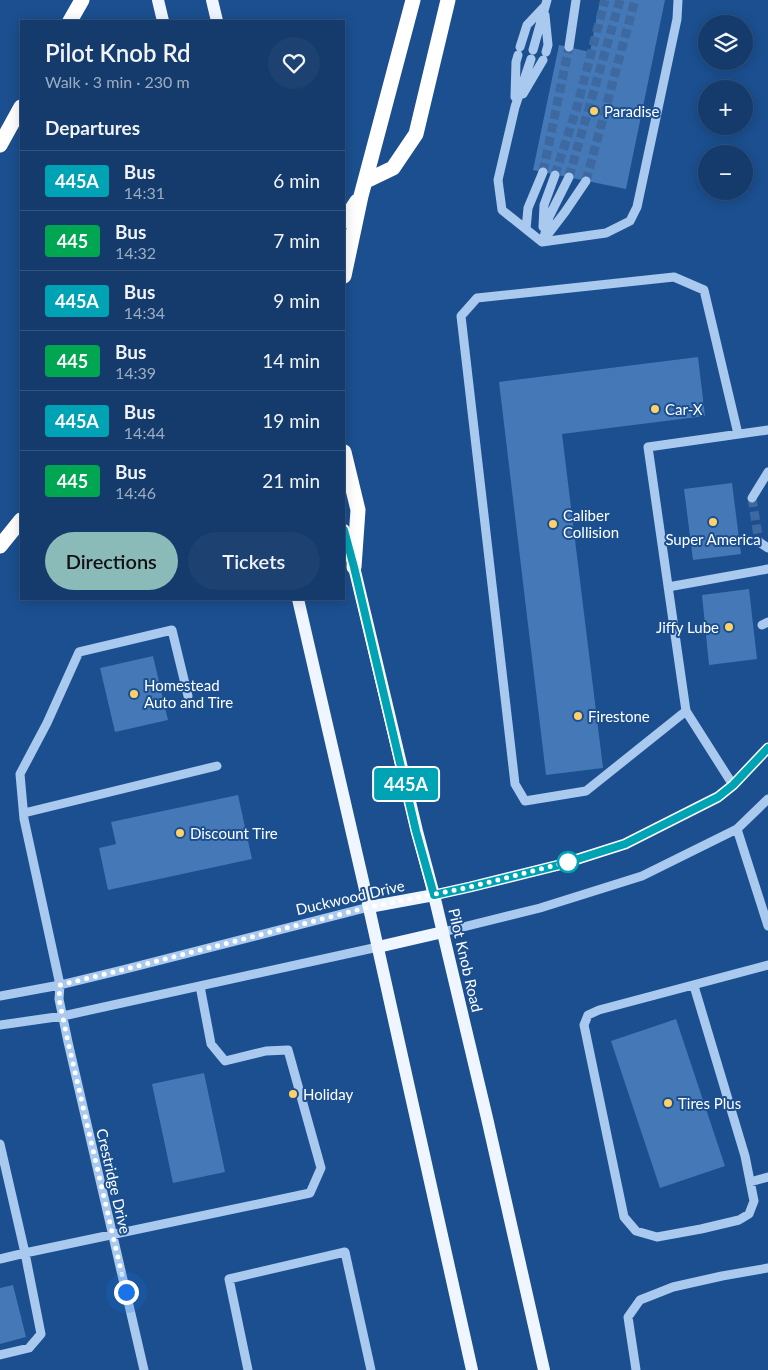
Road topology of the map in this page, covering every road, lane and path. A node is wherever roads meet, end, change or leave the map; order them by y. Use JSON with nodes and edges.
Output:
{"nodes":[{"id":1,"x":82,"y":0,"type":"edge"},
{"id":2,"x":158,"y":0,"type":"edge"},
{"id":3,"x":212,"y":0,"type":"edge"},
{"id":4,"x":413,"y":0,"type":"edge"},
{"id":5,"x":448,"y":0,"type":"edge"},
{"id":6,"x":576,"y":0,"type":"edge"},
{"id":7,"x":678,"y":0,"type":"edge"},
{"id":8,"x":546,"y":3,"type":"edge"},
{"id":9,"x":163,"y":18,"type":"edge"},
{"id":10,"x":71,"y":20,"type":"edge"},
{"id":11,"x":217,"y":20,"type":"edge"},
{"id":12,"x":569,"y":47,"type":"tunnel mouth"},
{"id":13,"x":515,"y":107,"type":"junction"},
{"id":14,"x":20,"y":109,"type":"edge"},
{"id":15,"x":0,"y":145,"type":"edge"},
{"id":16,"x":543,"y":172,"type":"tunnel mouth"},
{"id":17,"x":555,"y":175,"type":"tunnel mouth"},
{"id":18,"x":569,"y":177,"type":"tunnel mouth"},
{"id":19,"x":366,"y":181,"type":"junction"},
{"id":20,"x":586,"y":181,"type":"tunnel mouth"},
{"id":21,"x":361,"y":196,"type":"junction"},
{"id":22,"x":345,"y":220,"type":"edge"},
{"id":23,"x":526,"y":229,"type":"junction"},
{"id":24,"x":542,"y":242,"type":"junction"},
{"id":25,"x":345,"y":271,"type":"edge"},
{"id":26,"x":768,"y":430,"type":"edge"},
{"id":27,"x":738,"y":434,"type":"junction"},
{"id":28,"x":345,"y":456,"type":"edge"},
{"id":29,"x":768,"y":472,"type":"edge"},
{"id":30,"x":752,"y":498,"type":"tunnel mouth"},
{"id":31,"x":20,"y":521,"type":"edge"},
{"id":32,"x":345,"y":534,"type":"edge"},
{"id":33,"x":759,"y":542,"type":"dead end"},
{"id":34,"x":0,"y":546,"type":"edge"},
{"id":35,"x":768,"y":548,"type":"edge"},
{"id":36,"x":354,"y":567,"type":"junction"},
{"id":37,"x":768,"y":569,"type":"edge"},
{"id":38,"x":668,"y":588,"type":"junction"},
{"id":39,"x":298,"y":600,"type":"edge"},
{"id":40,"x":188,"y":696,"type":"dead end"},
{"id":41,"x":686,"y":711,"type":"junction"},
{"id":42,"x":768,"y":748,"type":"edge"},
{"id":43,"x":217,"y":766,"type":"dead end"},
{"id":44,"x":733,"y":785,"type":"junction"},
{"id":45,"x":768,"y":799,"type":"edge"},
{"id":46,"x":24,"y":813,"type":"junction"},
{"id":47,"x":737,"y":829,"type":"junction"},
{"id":48,"x":434,"y":895,"type":"junction"},
{"id":49,"x":369,"y":907,"type":"junction"},
{"id":50,"x":768,"y":926,"type":"edge"},
{"id":51,"x":443,"y":932,"type":"junction"},
{"id":52,"x":378,"y":947,"type":"junction"},
{"id":53,"x":768,"y":965,"type":"edge"},
{"id":54,"x":60,"y":985,"type":"junction"},
{"id":55,"x":200,"y":986,"type":"junction"},
{"id":56,"x":694,"y":986,"type":"junction"},
{"id":57,"x":0,"y":996,"type":"edge"},
{"id":58,"x":63,"y":1016,"type":"junction"},
{"id":59,"x":0,"y":1025,"type":"edge"},
{"id":60,"x":0,"y":1144,"type":"edge"},
{"id":61,"x":768,"y":1177,"type":"edge"},
{"id":62,"x":750,"y":1182,"type":"junction"},
{"id":63,"x":112,"y":1234,"type":"junction"},
{"id":64,"x":25,"y":1252,"type":"junction"},
{"id":65,"x":0,"y":1258,"type":"edge"},
{"id":66,"x":768,"y":1268,"type":"edge"},
{"id":67,"x":0,"y":1355,"type":"edge"},
{"id":68,"x":144,"y":1370,"type":"edge"},
{"id":69,"x":248,"y":1370,"type":"edge"},
{"id":70,"x":371,"y":1370,"type":"edge"},
{"id":71,"x":472,"y":1370,"type":"edge"},
{"id":72,"x":544,"y":1370,"type":"edge"},
{"id":73,"x":636,"y":1370,"type":"edge"}],
"edges":[{"from":1,"to":10,"type":"highway"},
{"from":2,"to":9,"type":"main road"},
{"from":3,"to":11,"type":"main road"},
{"from":4,"to":19,"type":"highway"},
{"from":5,"to":19,"type":"highway"},
{"from":6,"to":12,"type":"street"},
{"from":7,"to":24,"type":"street"},
{"from":8,"to":13,"type":"street"},
{"from":8,"to":13,"type":"street"},
{"from":8,"to":13,"type":"street"},
{"from":13,"to":23,"type":"street"},
{"from":14,"to":15,"type":"highway"},
{"from":16,"to":23,"type":"street"},
{"from":17,"to":24,"type":"street"},
{"from":18,"to":24,"type":"street"},
{"from":19,"to":21,"type":"highway"},
{"from":20,"to":24,"type":"street"},
{"from":21,"to":22,"type":"highway"},
{"from":21,"to":25,"type":"highway"},
{"from":23,"to":24,"type":"street"},
{"from":26,"to":27,"type":"street"},
{"from":27,"to":38,"type":"street"},
{"from":27,"to":41,"type":"street"},
{"from":28,"to":36,"type":"highway"},
{"from":29,"to":30,"type":"street"},
{"from":31,"to":34,"type":"highway"},
{"from":32,"to":36,"type":"main road","name":"Pilot Knob Road"},
{"from":33,"to":35,"type":"street"},
{"from":36,"to":48,"type":"main road","name":"Pilot Knob Road"},
{"from":37,"to":38,"type":"street"},
{"from":38,"to":41,"type":"street"},
{"from":39,"to":49,"type":"main road"},
{"from":40,"to":46,"type":"street","name":"Crestridge Drive"},
{"from":41,"to":44,"type":"street"},
{"from":42,"to":44,"type":"street","name":"Duckwood Drive"},
{"from":43,"to":46,"type":"street"},
{"from":44,"to":48,"type":"street","name":"Duckwood Drive"},
{"from":45,"to":47,"type":"street"},
{"from":46,"to":54,"type":"street","name":"Crestridge Drive"},
{"from":47,"to":50,"type":"street"},
{"from":47,"to":51,"type":"street"},
{"from":48,"to":49,"type":"main road","name":"Duckwood Drive"},
{"from":48,"to":51,"type":"main road","name":"Pilot Knob Road"},
{"from":49,"to":52,"type":"main road"},
{"from":49,"to":54,"type":"street","name":"Duckwood Drive"},
{"from":51,"to":52,"type":"main road"},
{"from":51,"to":72,"type":"main road","name":"Pilot Knob Road"},
{"from":52,"to":55,"type":"street"},
{"from":52,"to":71,"type":"main road"},
{"from":53,"to":56,"type":"street"},
{"from":54,"to":57,"type":"street","name":"Duckwood Drive"},
{"from":54,"to":58,"type":"street","name":"Crestridge Drive"},
{"from":55,"to":58,"type":"street"},
{"from":55,"to":63,"type":"street"},
{"from":56,"to":62,"type":"street"},
{"from":56,"to":62,"type":"street"},
{"from":58,"to":59,"type":"street"},
{"from":58,"to":63,"type":"street","name":"Crestridge Drive"},
{"from":60,"to":64,"type":"street"},
{"from":61,"to":62,"type":"street"},
{"from":63,"to":64,"type":"street"},
{"from":63,"to":68,"type":"street","name":"Crestridge Drive"},
{"from":64,"to":65,"type":"street"},
{"from":64,"to":67,"type":"street"},
{"from":66,"to":73,"type":"street"},
{"from":69,"to":70,"type":"street"}]}
